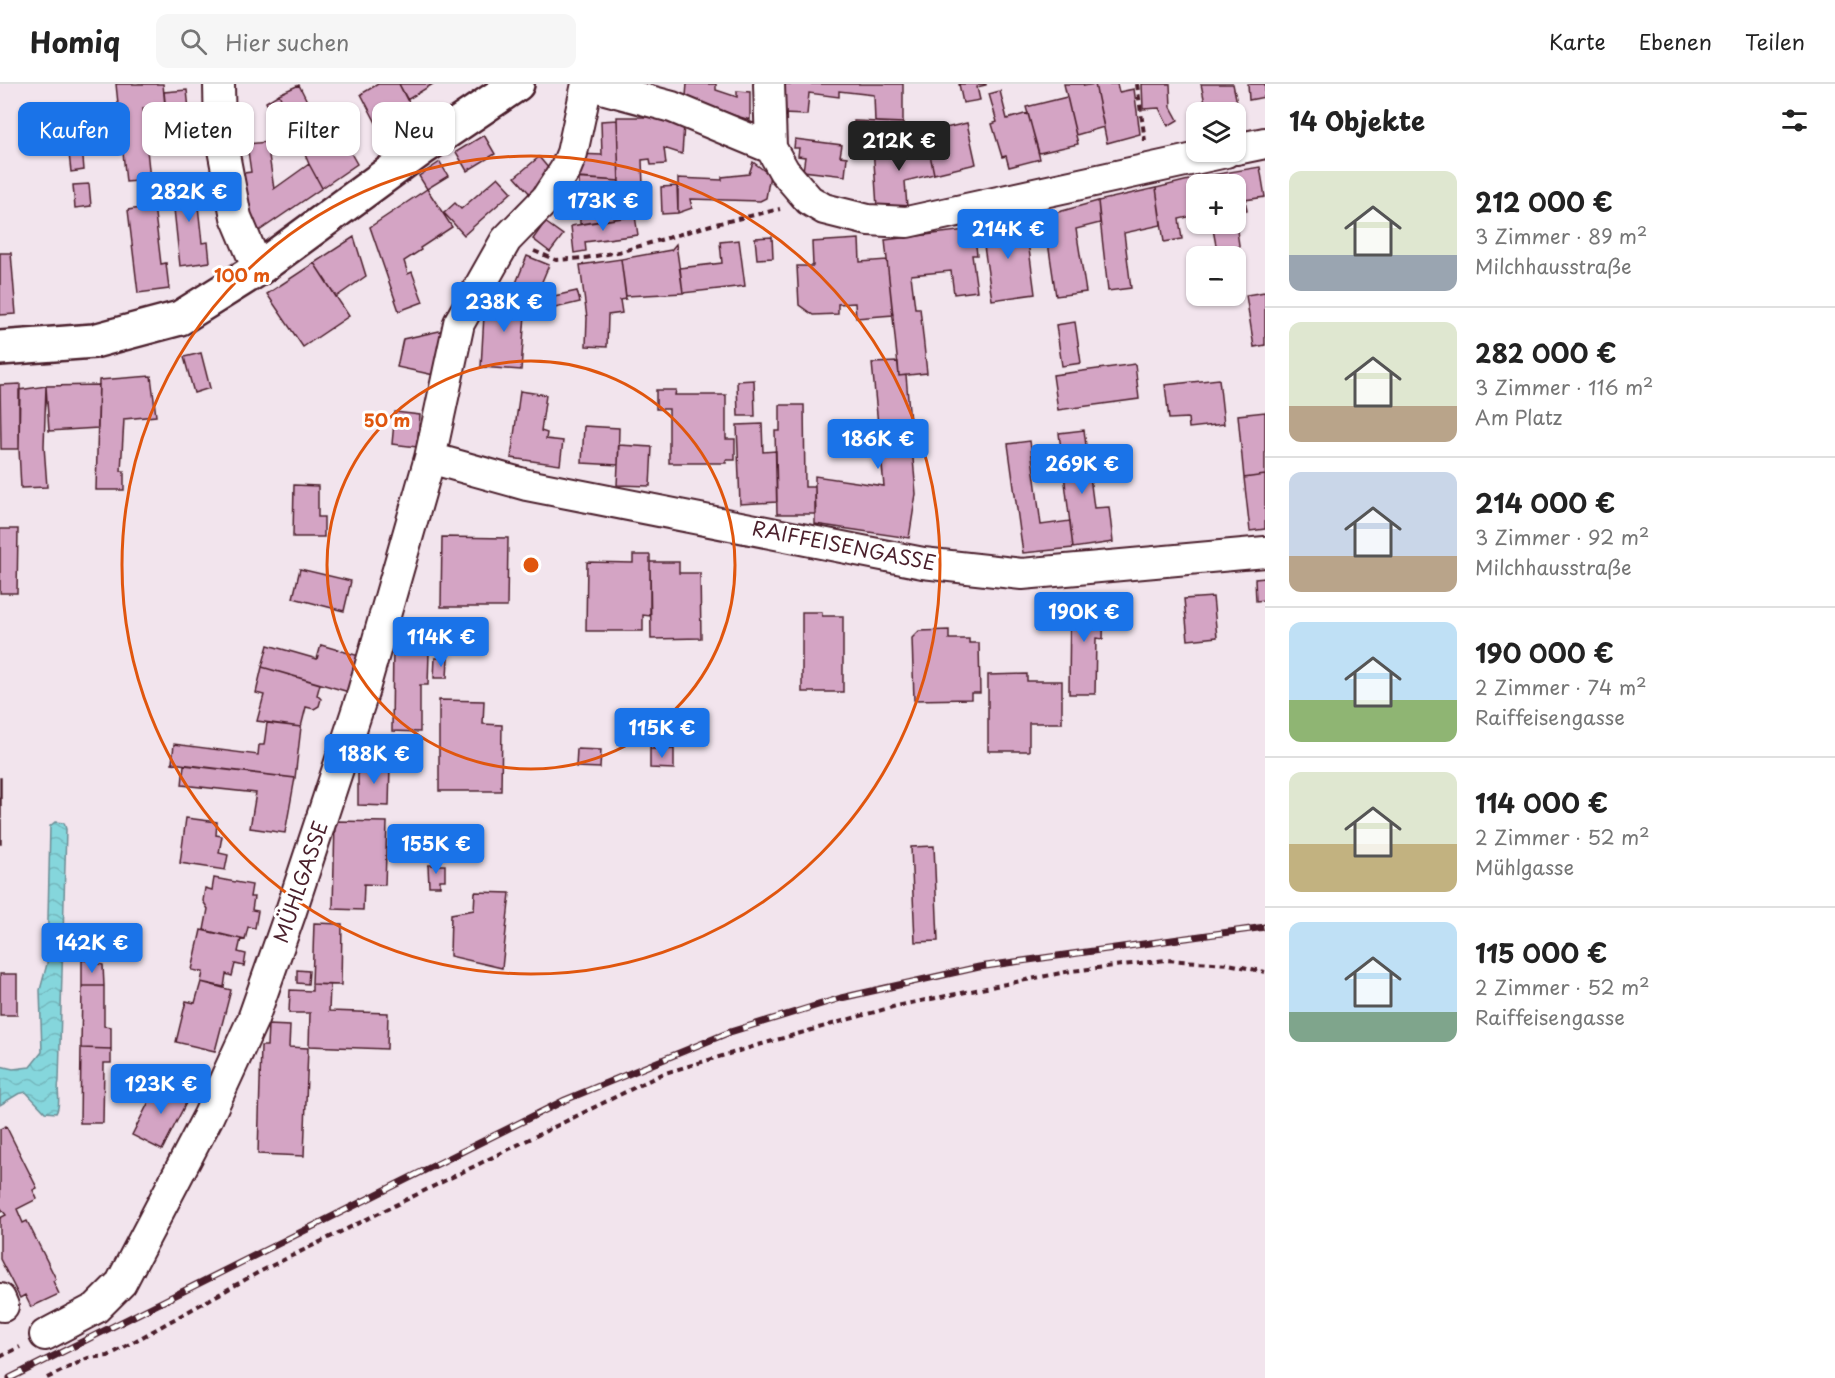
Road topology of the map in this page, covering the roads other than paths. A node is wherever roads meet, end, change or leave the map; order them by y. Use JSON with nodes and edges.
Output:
{"nodes":[{"id":1,"x":219,"y":84,"type":"edge"},
{"id":2,"x":517,"y":84,"type":"edge"},
{"id":3,"x":587,"y":84,"type":"edge"},
{"id":4,"x":769,"y":84,"type":"edge"},
{"id":5,"x":673,"y":95,"type":"edge"},
{"id":6,"x":1265,"y":143,"type":"edge"},
{"id":7,"x":1246,"y":147,"type":"edge"},
{"id":8,"x":771,"y":148,"type":"junction"},
{"id":9,"x":1186,"y":160,"type":"edge"},
{"id":10,"x":258,"y":268,"type":"junction"},
{"id":11,"x":0,"y":348,"type":"edge"},
{"id":12,"x":430,"y":458,"type":"junction"},
{"id":13,"x":1265,"y":552,"type":"edge"},
{"id":14,"x":45,"y":1335,"type":"dead end"}],
"edges":[{"from":1,"to":10,"type":"street"},
{"from":2,"to":10,"type":"main road"},
{"from":3,"to":5,"type":"street"},
{"from":3,"to":12,"type":"street","name":"MÜHLGASSE"},
{"from":4,"to":8,"type":"street"},
{"from":5,"to":8,"type":"street"},
{"from":6,"to":7,"type":"street"},
{"from":8,"to":9,"type":"street"},
{"from":10,"to":11,"type":"main road"},
{"from":12,"to":13,"type":"street","name":"RAIFFEISENGASSE"},
{"from":12,"to":14,"type":"street","name":"MÜHLGASSE"}]}
